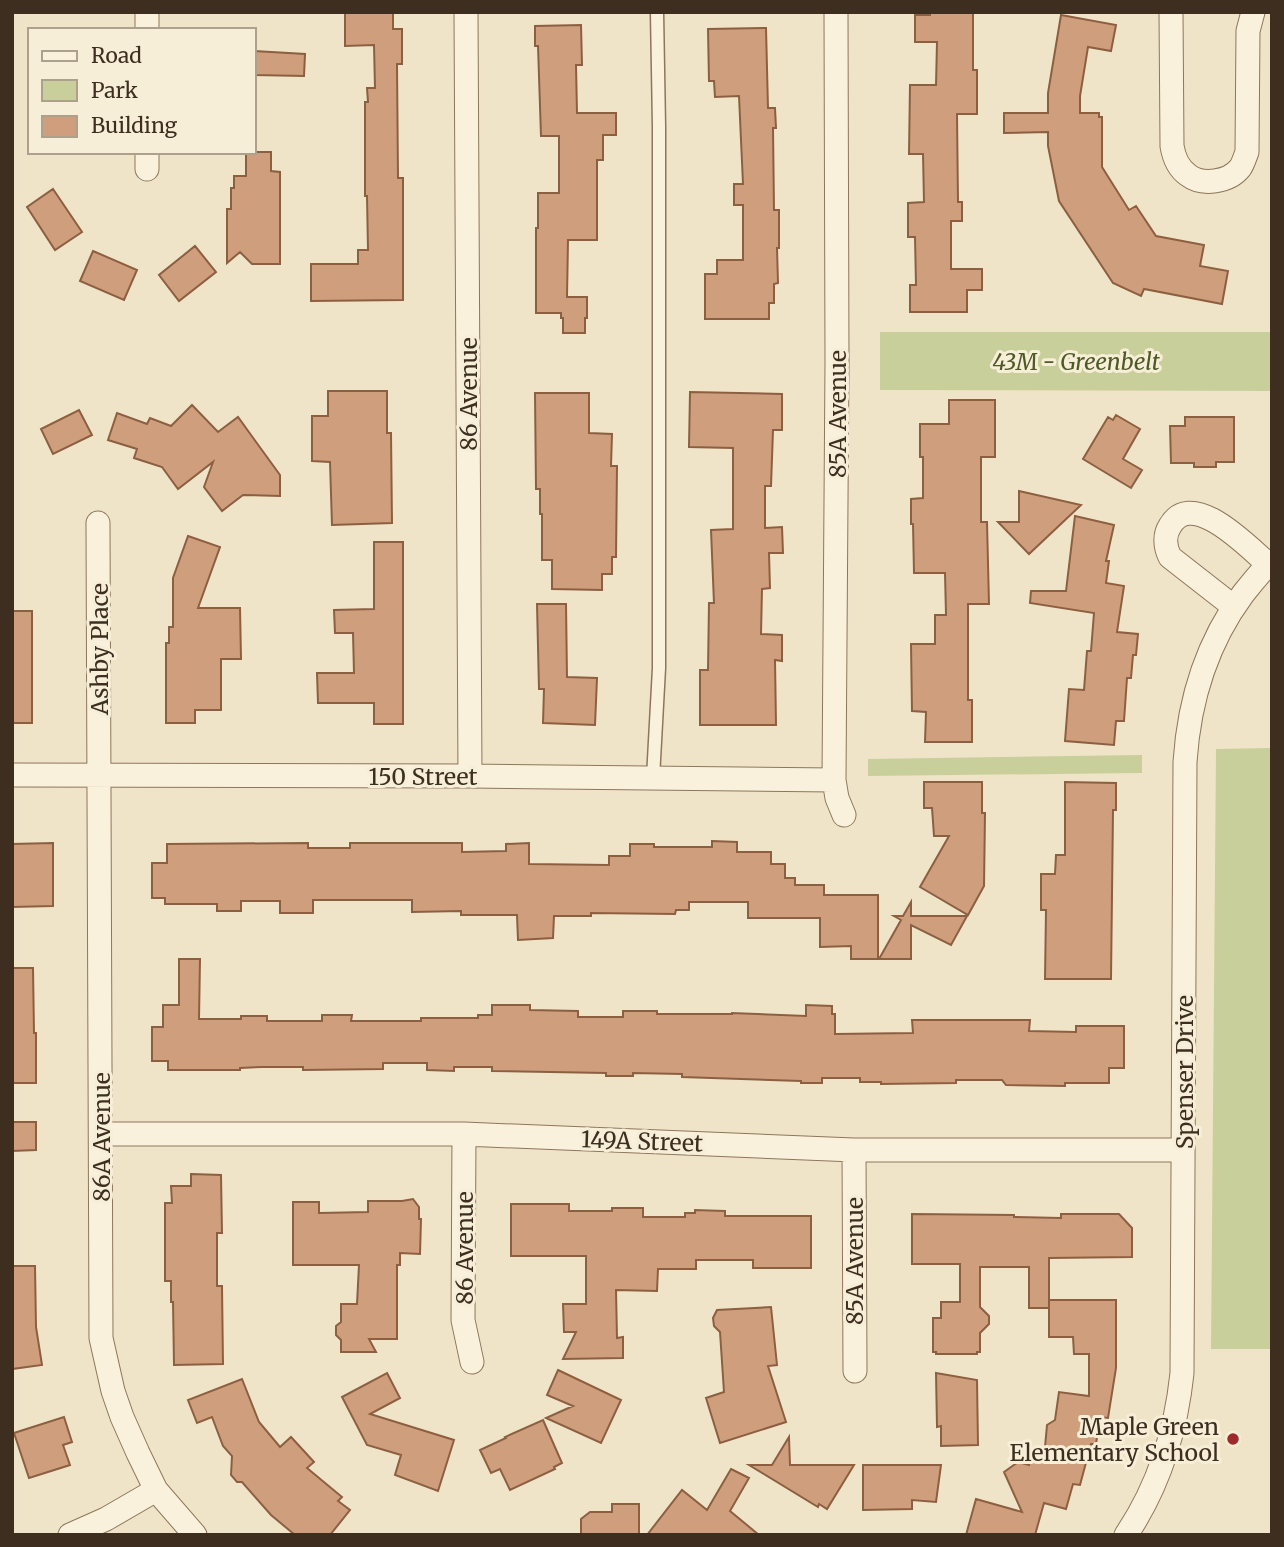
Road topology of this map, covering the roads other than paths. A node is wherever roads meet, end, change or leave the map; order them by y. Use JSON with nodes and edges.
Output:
{"nodes":[{"id":1,"x":466,"y":12,"type":"edge"},
{"id":2,"x":657,"y":12,"type":"edge"},
{"id":3,"x":836,"y":12,"type":"edge"},
{"id":4,"x":1171,"y":12,"type":"edge"},
{"id":5,"x":1253,"y":12,"type":"edge"},
{"id":6,"x":98,"y":523,"type":"dead end"},
{"id":7,"x":1270,"y":563,"type":"edge"},
{"id":8,"x":1234,"y":607,"type":"junction"},
{"id":9,"x":12,"y":775,"type":"edge"},
{"id":10,"x":99,"y":775,"type":"junction"},
{"id":11,"x":470,"y":776,"type":"junction"},
{"id":12,"x":653,"y":778,"type":"junction"},
{"id":13,"x":834,"y":780,"type":"junction"},
{"id":14,"x":845,"y":815,"type":"dead end"},
{"id":15,"x":101,"y":1134,"type":"junction"},
{"id":16,"x":464,"y":1135,"type":"junction"},
{"id":17,"x":854,"y":1150,"type":"junction"},
{"id":18,"x":1183,"y":1150,"type":"junction"},
{"id":19,"x":472,"y":1362,"type":"dead end"},
{"id":20,"x":855,"y":1371,"type":"dead end"},
{"id":21,"x":156,"y":1490,"type":"junction"},
{"id":22,"x":70,"y":1535,"type":"edge"},
{"id":23,"x":195,"y":1535,"type":"edge"},
{"id":24,"x":1126,"y":1535,"type":"edge"}],
"edges":[{"from":1,"to":11,"type":"street","name":"86 Avenue"},
{"from":2,"to":12,"type":"lane"},
{"from":3,"to":13,"type":"street","name":"85A Avenue"},
{"from":4,"to":5,"type":"street"},
{"from":6,"to":10,"type":"street","name":"Ashby Place"},
{"from":7,"to":8,"type":"street","name":"Spenser Drive"},
{"from":7,"to":8,"type":"street","name":"Spenser Drive"},
{"from":8,"to":18,"type":"street","name":"Spenser Drive"},
{"from":9,"to":10,"type":"street","name":"150 Street"},
{"from":10,"to":11,"type":"street","name":"150 Street"},
{"from":10,"to":15,"type":"street","name":"86A Avenue"},
{"from":11,"to":12,"type":"street","name":"150 Street"},
{"from":12,"to":13,"type":"street","name":"150 Street"},
{"from":13,"to":14,"type":"street","name":"85A Avenue"},
{"from":15,"to":16,"type":"street","name":"149A Street"},
{"from":15,"to":21,"type":"street","name":"86A Avenue"},
{"from":16,"to":17,"type":"street","name":"149A Street"},
{"from":16,"to":19,"type":"street","name":"86 Avenue"},
{"from":17,"to":18,"type":"street","name":"149A Street"},
{"from":17,"to":20,"type":"street","name":"85A Avenue"},
{"from":18,"to":24,"type":"street","name":"Spenser Drive"},
{"from":21,"to":22,"type":"street"},
{"from":21,"to":23,"type":"street"}]}
